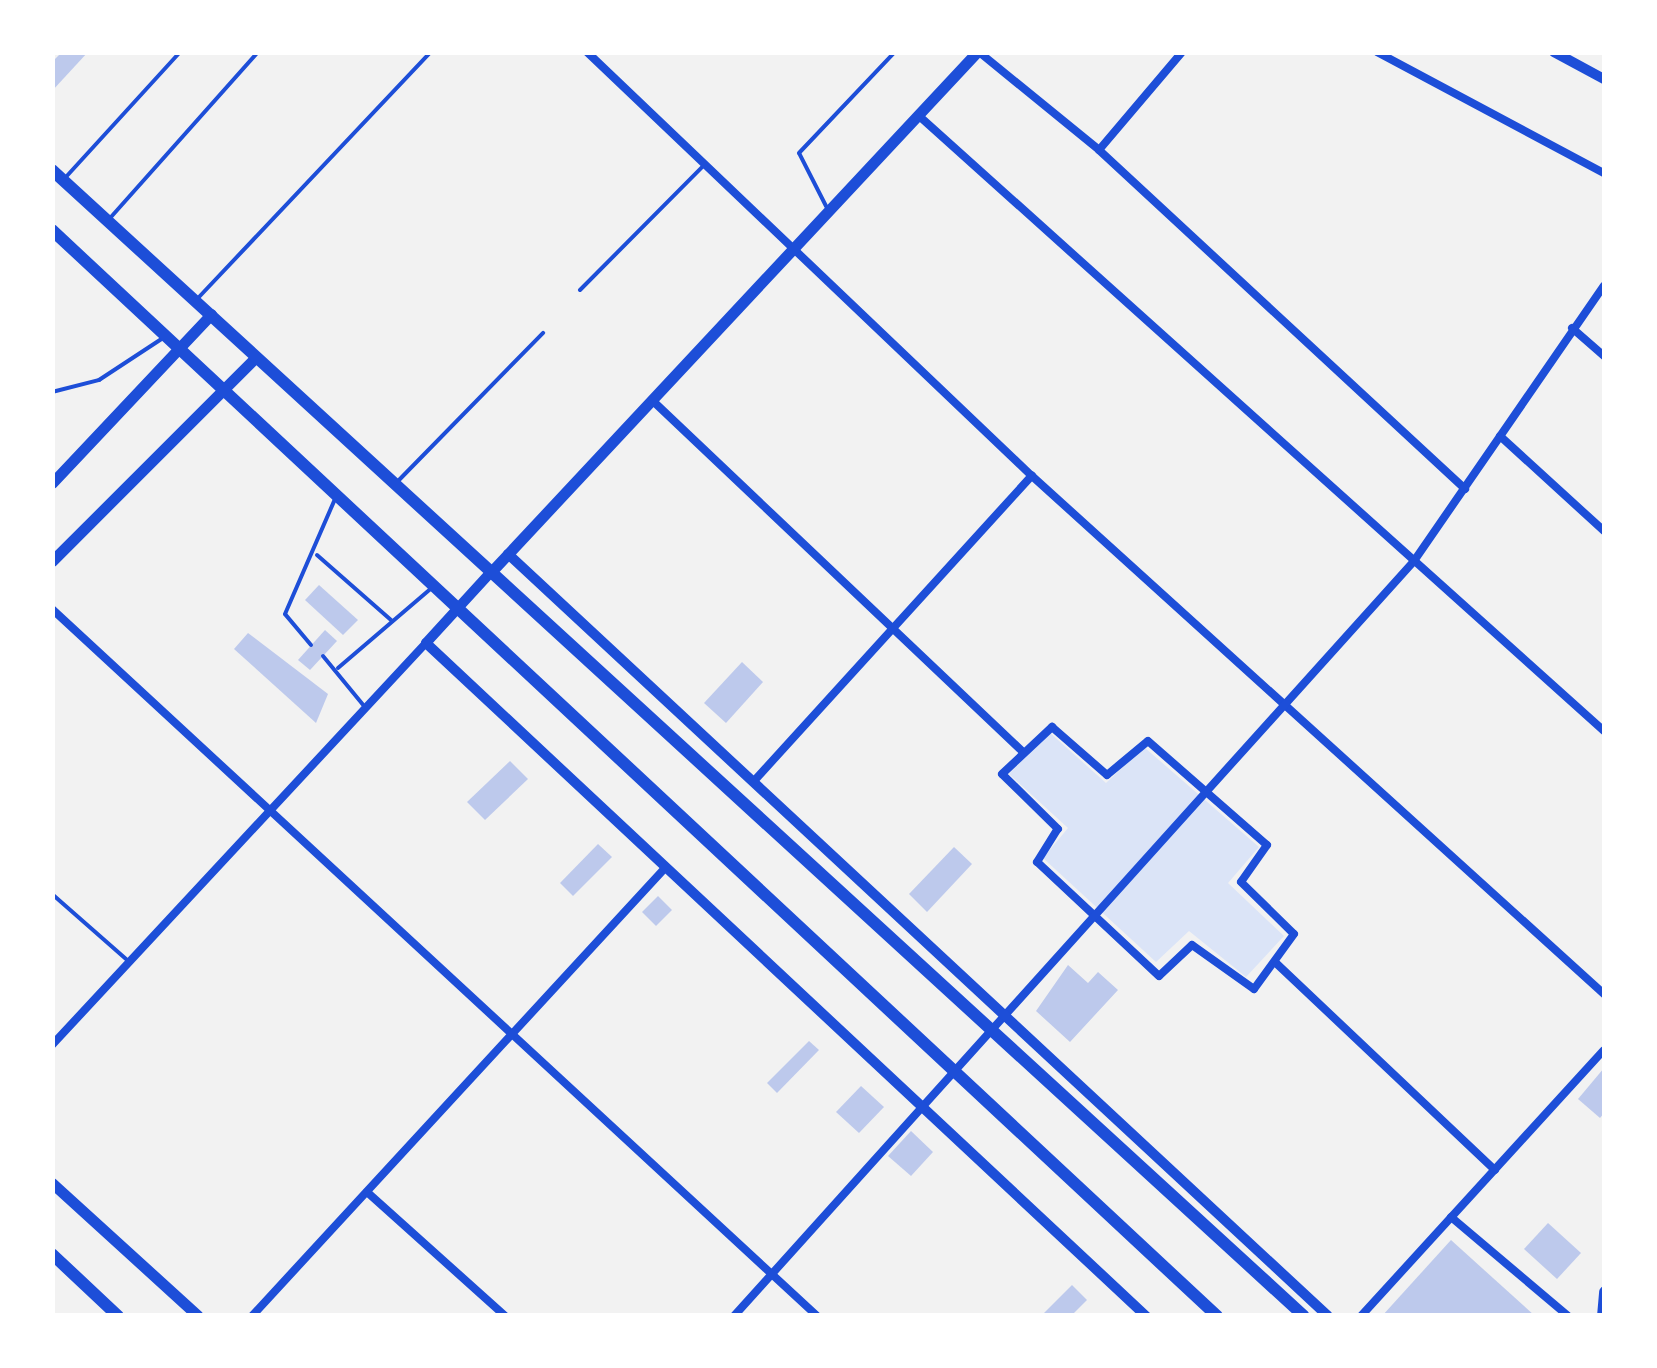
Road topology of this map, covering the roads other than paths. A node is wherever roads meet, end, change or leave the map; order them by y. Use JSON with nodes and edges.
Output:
{"nodes":[{"id":1,"x":180,"y":52,"type":"edge"},
{"id":2,"x":258,"y":52,"type":"edge"},
{"id":3,"x":431,"y":52,"type":"edge"},
{"id":4,"x":587,"y":52,"type":"edge"},
{"id":5,"x":895,"y":52,"type":"edge"},
{"id":6,"x":978,"y":52,"type":"edge"},
{"id":7,"x":1182,"y":52,"type":"edge"},
{"id":8,"x":1377,"y":52,"type":"edge"},
{"id":9,"x":1554,"y":52,"type":"edge"},
{"id":10,"x":1604,"y":79,"type":"edge"},
{"id":11,"x":918,"y":115,"type":"junction"},
{"id":12,"x":1099,"y":150,"type":"junction"},
{"id":13,"x":707,"y":162,"type":"junction"},
{"id":14,"x":1604,"y":173,"type":"edge"},
{"id":15,"x":58,"y":176,"type":"edge"},
{"id":16,"x":828,"y":210,"type":"junction"},
{"id":17,"x":108,"y":221,"type":"junction"},
{"id":18,"x":52,"y":230,"type":"edge"},
{"id":19,"x":797,"y":244,"type":"junction"},
{"id":20,"x":1604,"y":286,"type":"edge"},
{"id":21,"x":580,"y":290,"type":"dead end"},
{"id":22,"x":196,"y":301,"type":"junction"},
{"id":23,"x":211,"y":314,"type":"junction"},
{"id":24,"x":1572,"y":328,"type":"junction"},
{"id":25,"x":543,"y":333,"type":"dead end"},
{"id":26,"x":171,"y":340,"type":"junction"},
{"id":27,"x":256,"y":356,"type":"junction"},
{"id":28,"x":1604,"y":356,"type":"edge"},
{"id":29,"x":226,"y":388,"type":"junction"},
{"id":30,"x":52,"y":392,"type":"edge"},
{"id":31,"x":654,"y":402,"type":"junction"},
{"id":32,"x":1500,"y":436,"type":"junction"},
{"id":33,"x":1032,"y":476,"type":"junction"},
{"id":34,"x":52,"y":483,"type":"edge"},
{"id":35,"x":395,"y":484,"type":"junction"},
{"id":36,"x":1464,"y":489,"type":"junction"},
{"id":37,"x":336,"y":494,"type":"junction"},
{"id":38,"x":1604,"y":531,"type":"edge"},
{"id":39,"x":316,"y":554,"type":"junction"},
{"id":40,"x":508,"y":554,"type":"junction"},
{"id":41,"x":52,"y":561,"type":"edge"},
{"id":42,"x":1414,"y":561,"type":"junction"},
{"id":43,"x":491,"y":572,"type":"junction"},
{"id":44,"x":434,"y":587,"type":"junction"},
{"id":45,"x":52,"y":609,"type":"edge"},
{"id":46,"x":458,"y":611,"type":"junction"},
{"id":47,"x":392,"y":621,"type":"junction"},
{"id":48,"x":894,"y":626,"type":"junction"},
{"id":49,"x":426,"y":644,"type":"junction"},
{"id":50,"x":311,"y":645,"type":"dead end"},
{"id":51,"x":323,"y":656,"type":"dead end"},
{"id":52,"x":338,"y":668,"type":"junction"},
{"id":53,"x":1287,"y":704,"type":"junction"},
{"id":54,"x":367,"y":711,"type":"junction"},
{"id":55,"x":1604,"y":730,"type":"edge"},
{"id":56,"x":1022,"y":751,"type":"junction"},
{"id":57,"x":754,"y":781,"type":"junction"},
{"id":58,"x":1205,"y":792,"type":"junction"},
{"id":59,"x":269,"y":811,"type":"junction"},
{"id":60,"x":666,"y":867,"type":"junction"},
{"id":61,"x":52,"y":894,"type":"edge"},
{"id":62,"x":1094,"y":918,"type":"junction"},
{"id":63,"x":127,"y":960,"type":"junction"},
{"id":64,"x":1277,"y":964,"type":"junction"},
{"id":65,"x":1604,"y":994,"type":"edge"},
{"id":66,"x":1002,"y":1010,"type":"junction"},
{"id":67,"x":988,"y":1026,"type":"junction"},
{"id":68,"x":510,"y":1038,"type":"junction"},
{"id":69,"x":52,"y":1045,"type":"edge"},
{"id":70,"x":1604,"y":1050,"type":"edge"},
{"id":71,"x":956,"y":1063,"type":"junction"},
{"id":72,"x":920,"y":1104,"type":"junction"},
{"id":73,"x":1495,"y":1170,"type":"junction"},
{"id":74,"x":52,"y":1183,"type":"edge"},
{"id":75,"x":367,"y":1192,"type":"junction"},
{"id":76,"x":1450,"y":1217,"type":"junction"},
{"id":77,"x":52,"y":1254,"type":"edge"},
{"id":78,"x":772,"y":1274,"type":"junction"},
{"id":79,"x":1604,"y":1294,"type":"edge"},
{"id":80,"x":118,"y":1316,"type":"edge"},
{"id":81,"x":198,"y":1316,"type":"edge"},
{"id":82,"x":252,"y":1316,"type":"edge"},
{"id":83,"x":505,"y":1316,"type":"edge"},
{"id":84,"x":734,"y":1316,"type":"edge"},
{"id":85,"x":817,"y":1316,"type":"edge"},
{"id":86,"x":1146,"y":1316,"type":"edge"},
{"id":87,"x":1217,"y":1316,"type":"edge"},
{"id":88,"x":1304,"y":1316,"type":"edge"},
{"id":89,"x":1328,"y":1316,"type":"edge"},
{"id":90,"x":1361,"y":1316,"type":"edge"},
{"id":91,"x":1568,"y":1316,"type":"edge"},
{"id":92,"x":1602,"y":1316,"type":"edge"}],
"edges":[{"from":1,"to":15,"type":"lane"},
{"from":2,"to":17,"type":"lane"},
{"from":3,"to":22,"type":"lane"},
{"from":4,"to":13,"type":"street"},
{"from":5,"to":16,"type":"lane"},
{"from":6,"to":11,"type":"main road"},
{"from":6,"to":12,"type":"street"},
{"from":7,"to":12,"type":"street"},
{"from":8,"to":14,"type":"street"},
{"from":9,"to":10,"type":"street"},
{"from":11,"to":16,"type":"main road"},
{"from":11,"to":42,"type":"street"},
{"from":12,"to":36,"type":"street"},
{"from":13,"to":19,"type":"street"},
{"from":13,"to":21,"type":"lane"},
{"from":15,"to":17,"type":"main road"},
{"from":16,"to":19,"type":"main road"},
{"from":17,"to":22,"type":"main road"},
{"from":18,"to":26,"type":"main road"},
{"from":19,"to":31,"type":"main road"},
{"from":19,"to":33,"type":"street"},
{"from":20,"to":24,"type":"street"},
{"from":22,"to":23,"type":"main road"},
{"from":23,"to":26,"type":"main road"},
{"from":23,"to":27,"type":"main road"},
{"from":24,"to":28,"type":"street"},
{"from":24,"to":32,"type":"street"},
{"from":25,"to":35,"type":"lane"},
{"from":26,"to":29,"type":"main road"},
{"from":26,"to":30,"type":"lane"},
{"from":26,"to":34,"type":"main road"},
{"from":27,"to":29,"type":"main road"},
{"from":27,"to":35,"type":"main road"},
{"from":29,"to":37,"type":"main road"},
{"from":29,"to":41,"type":"main road"},
{"from":31,"to":40,"type":"main road"},
{"from":31,"to":48,"type":"street"},
{"from":32,"to":36,"type":"street"},
{"from":32,"to":38,"type":"street"},
{"from":33,"to":48,"type":"street"},
{"from":33,"to":53,"type":"street"},
{"from":35,"to":43,"type":"main road"},
{"from":36,"to":42,"type":"street"},
{"from":37,"to":39,"type":"lane"},
{"from":37,"to":44,"type":"main road"},
{"from":39,"to":47,"type":"lane"},
{"from":39,"to":50,"type":"lane"},
{"from":40,"to":43,"type":"main road"},
{"from":40,"to":57,"type":"street"},
{"from":42,"to":53,"type":"street"},
{"from":42,"to":55,"type":"street"},
{"from":43,"to":46,"type":"street"},
{"from":43,"to":67,"type":"main road"},
{"from":44,"to":46,"type":"main road"},
{"from":44,"to":47,"type":"lane"},
{"from":45,"to":59,"type":"street"},
{"from":46,"to":49,"type":"street"},
{"from":46,"to":71,"type":"main road"},
{"from":47,"to":52,"type":"lane"},
{"from":48,"to":56,"type":"street"},
{"from":48,"to":57,"type":"street"},
{"from":49,"to":54,"type":"street"},
{"from":49,"to":60,"type":"street"},
{"from":51,"to":52,"type":"lane"},
{"from":52,"to":54,"type":"lane"},
{"from":53,"to":58,"type":"street"},
{"from":53,"to":65,"type":"street"},
{"from":54,"to":59,"type":"street"},
{"from":56,"to":58,"type":"street"},
{"from":56,"to":62,"type":"street"},
{"from":57,"to":66,"type":"street"},
{"from":58,"to":62,"type":"street"},
{"from":58,"to":64,"type":"street"},
{"from":59,"to":63,"type":"street"},
{"from":59,"to":68,"type":"street"},
{"from":60,"to":68,"type":"street"},
{"from":60,"to":72,"type":"street"},
{"from":61,"to":63,"type":"lane"},
{"from":62,"to":64,"type":"street"},
{"from":62,"to":66,"type":"street"},
{"from":63,"to":69,"type":"street"},
{"from":64,"to":73,"type":"street"},
{"from":66,"to":67,"type":"street"},
{"from":66,"to":89,"type":"street"},
{"from":67,"to":71,"type":"street"},
{"from":67,"to":88,"type":"main road"},
{"from":68,"to":75,"type":"street"},
{"from":68,"to":78,"type":"street"},
{"from":70,"to":73,"type":"street"},
{"from":71,"to":72,"type":"street"},
{"from":71,"to":87,"type":"main road"},
{"from":72,"to":78,"type":"street"},
{"from":72,"to":86,"type":"street"},
{"from":73,"to":76,"type":"street"},
{"from":74,"to":81,"type":"main road"},
{"from":75,"to":82,"type":"street"},
{"from":75,"to":83,"type":"street"},
{"from":76,"to":90,"type":"street"},
{"from":76,"to":91,"type":"street"},
{"from":77,"to":80,"type":"main road"},
{"from":78,"to":84,"type":"street"},
{"from":78,"to":85,"type":"street"},
{"from":79,"to":92,"type":"main road"}]}
